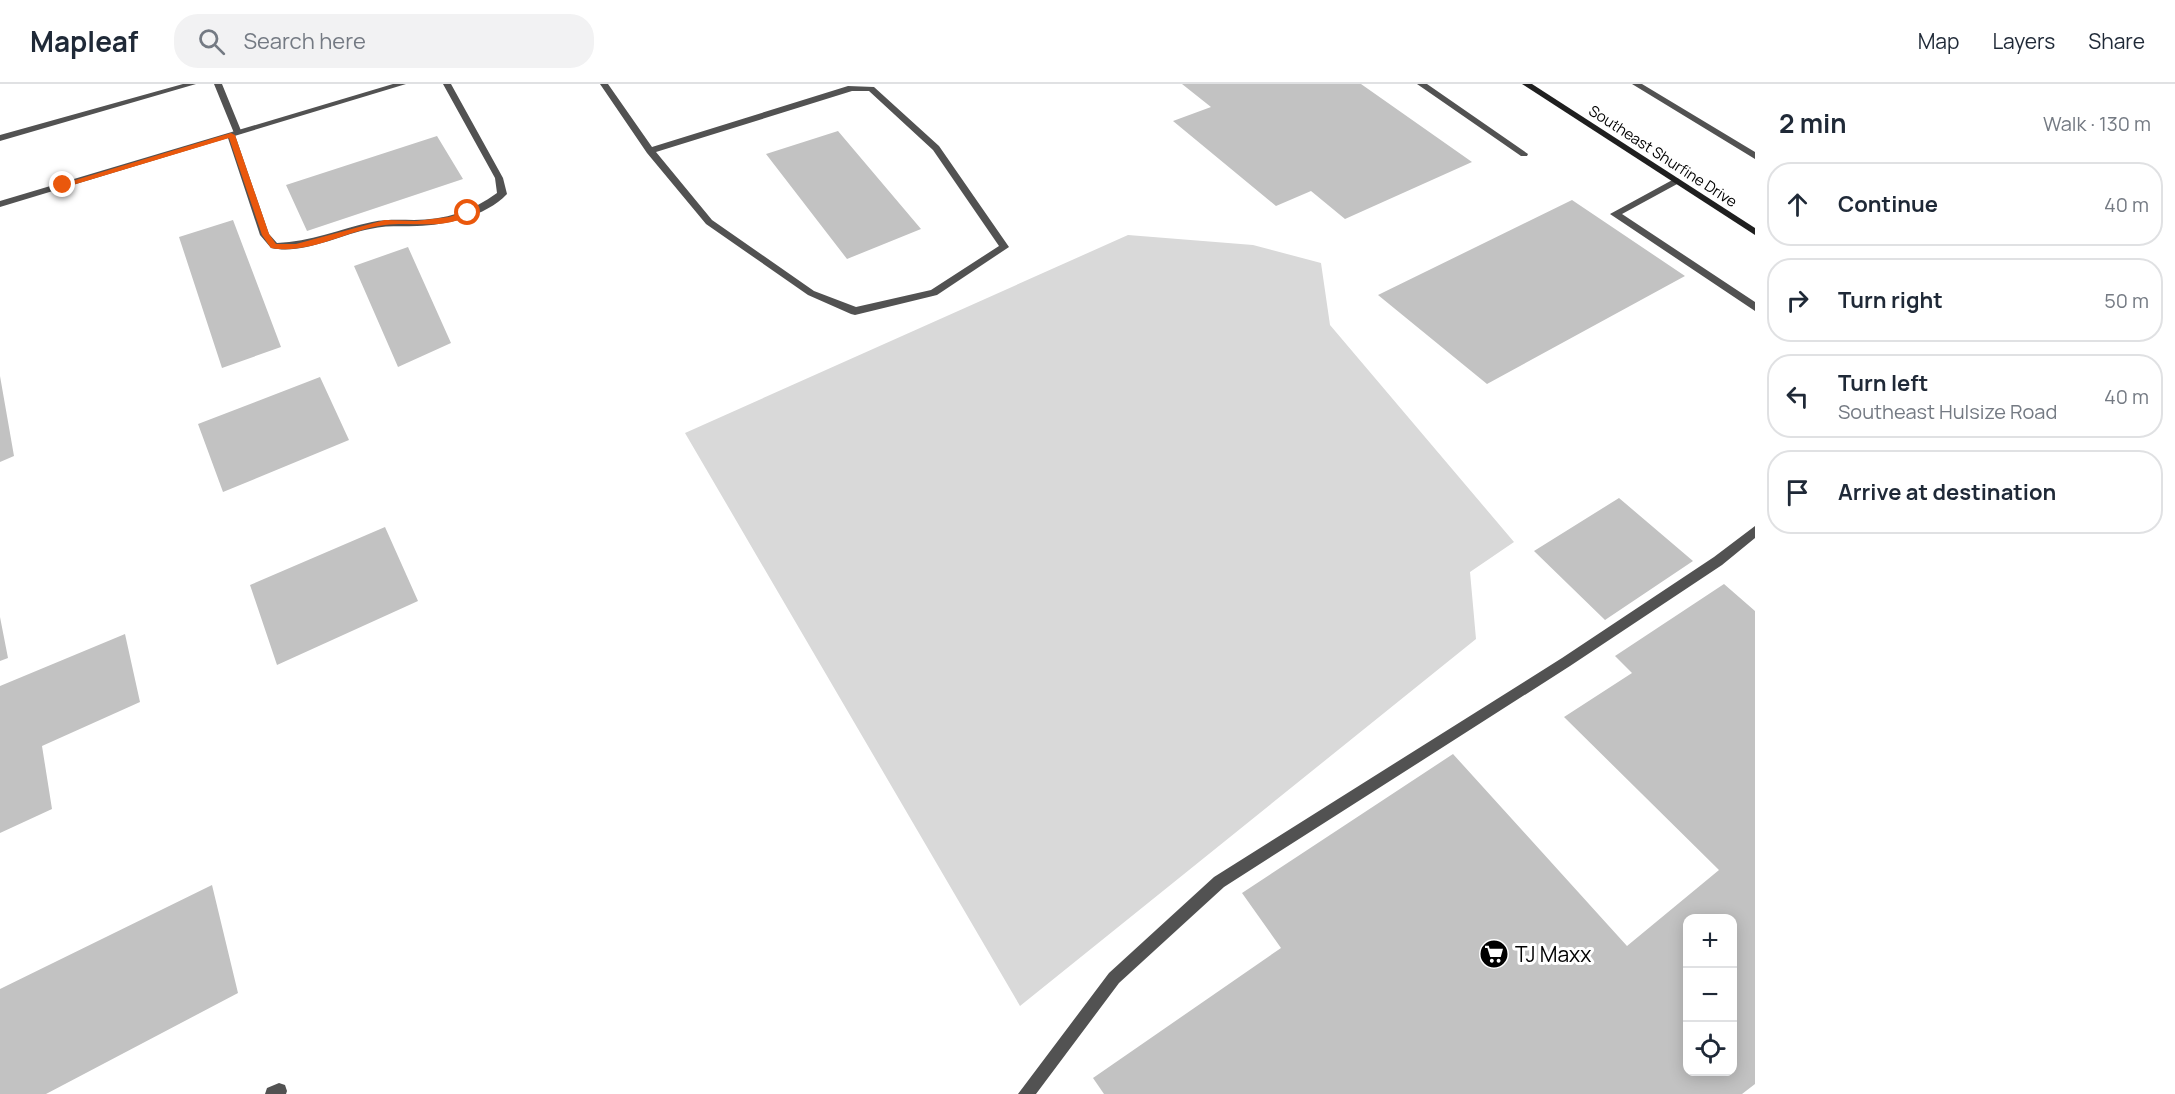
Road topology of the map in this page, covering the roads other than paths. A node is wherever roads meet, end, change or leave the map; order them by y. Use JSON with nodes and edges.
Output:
{"nodes":[{"id":1,"x":192,"y":84,"type":"edge"},
{"id":2,"x":218,"y":84,"type":"edge"},
{"id":3,"x":402,"y":84,"type":"edge"},
{"id":4,"x":447,"y":84,"type":"edge"},
{"id":5,"x":604,"y":84,"type":"edge"},
{"id":6,"x":1421,"y":84,"type":"edge"},
{"id":7,"x":1526,"y":84,"type":"edge"},
{"id":8,"x":1636,"y":84,"type":"edge"},
{"id":9,"x":235,"y":134,"type":"junction"},
{"id":10,"x":0,"y":138,"type":"edge"},
{"id":11,"x":650,"y":151,"type":"junction"},
{"id":12,"x":1524,"y":154,"type":"dead end"},
{"id":13,"x":1755,"y":156,"type":"edge"},
{"id":14,"x":1676,"y":181,"type":"junction"},
{"id":15,"x":0,"y":204,"type":"edge"},
{"id":16,"x":1755,"y":232,"type":"edge"},
{"id":17,"x":1755,"y":307,"type":"edge"},
{"id":18,"x":1755,"y":531,"type":"edge"},
{"id":19,"x":1026,"y":1094,"type":"edge"}],
"edges":[{"from":1,"to":10,"type":"street"},
{"from":2,"to":9,"type":"street"},
{"from":3,"to":9,"type":"street"},
{"from":4,"to":9,"type":"street"},
{"from":5,"to":11,"type":"street"},
{"from":6,"to":12,"type":"street"},
{"from":7,"to":14,"type":"street","name":"Southeast Shurfine Drive"},
{"from":8,"to":13,"type":"street"},
{"from":9,"to":15,"type":"street"},
{"from":11,"to":11,"type":"street"},
{"from":14,"to":16,"type":"street","name":"Southeast Shurfine Drive"},
{"from":14,"to":17,"type":"street"},
{"from":18,"to":19,"type":"street"}]}
